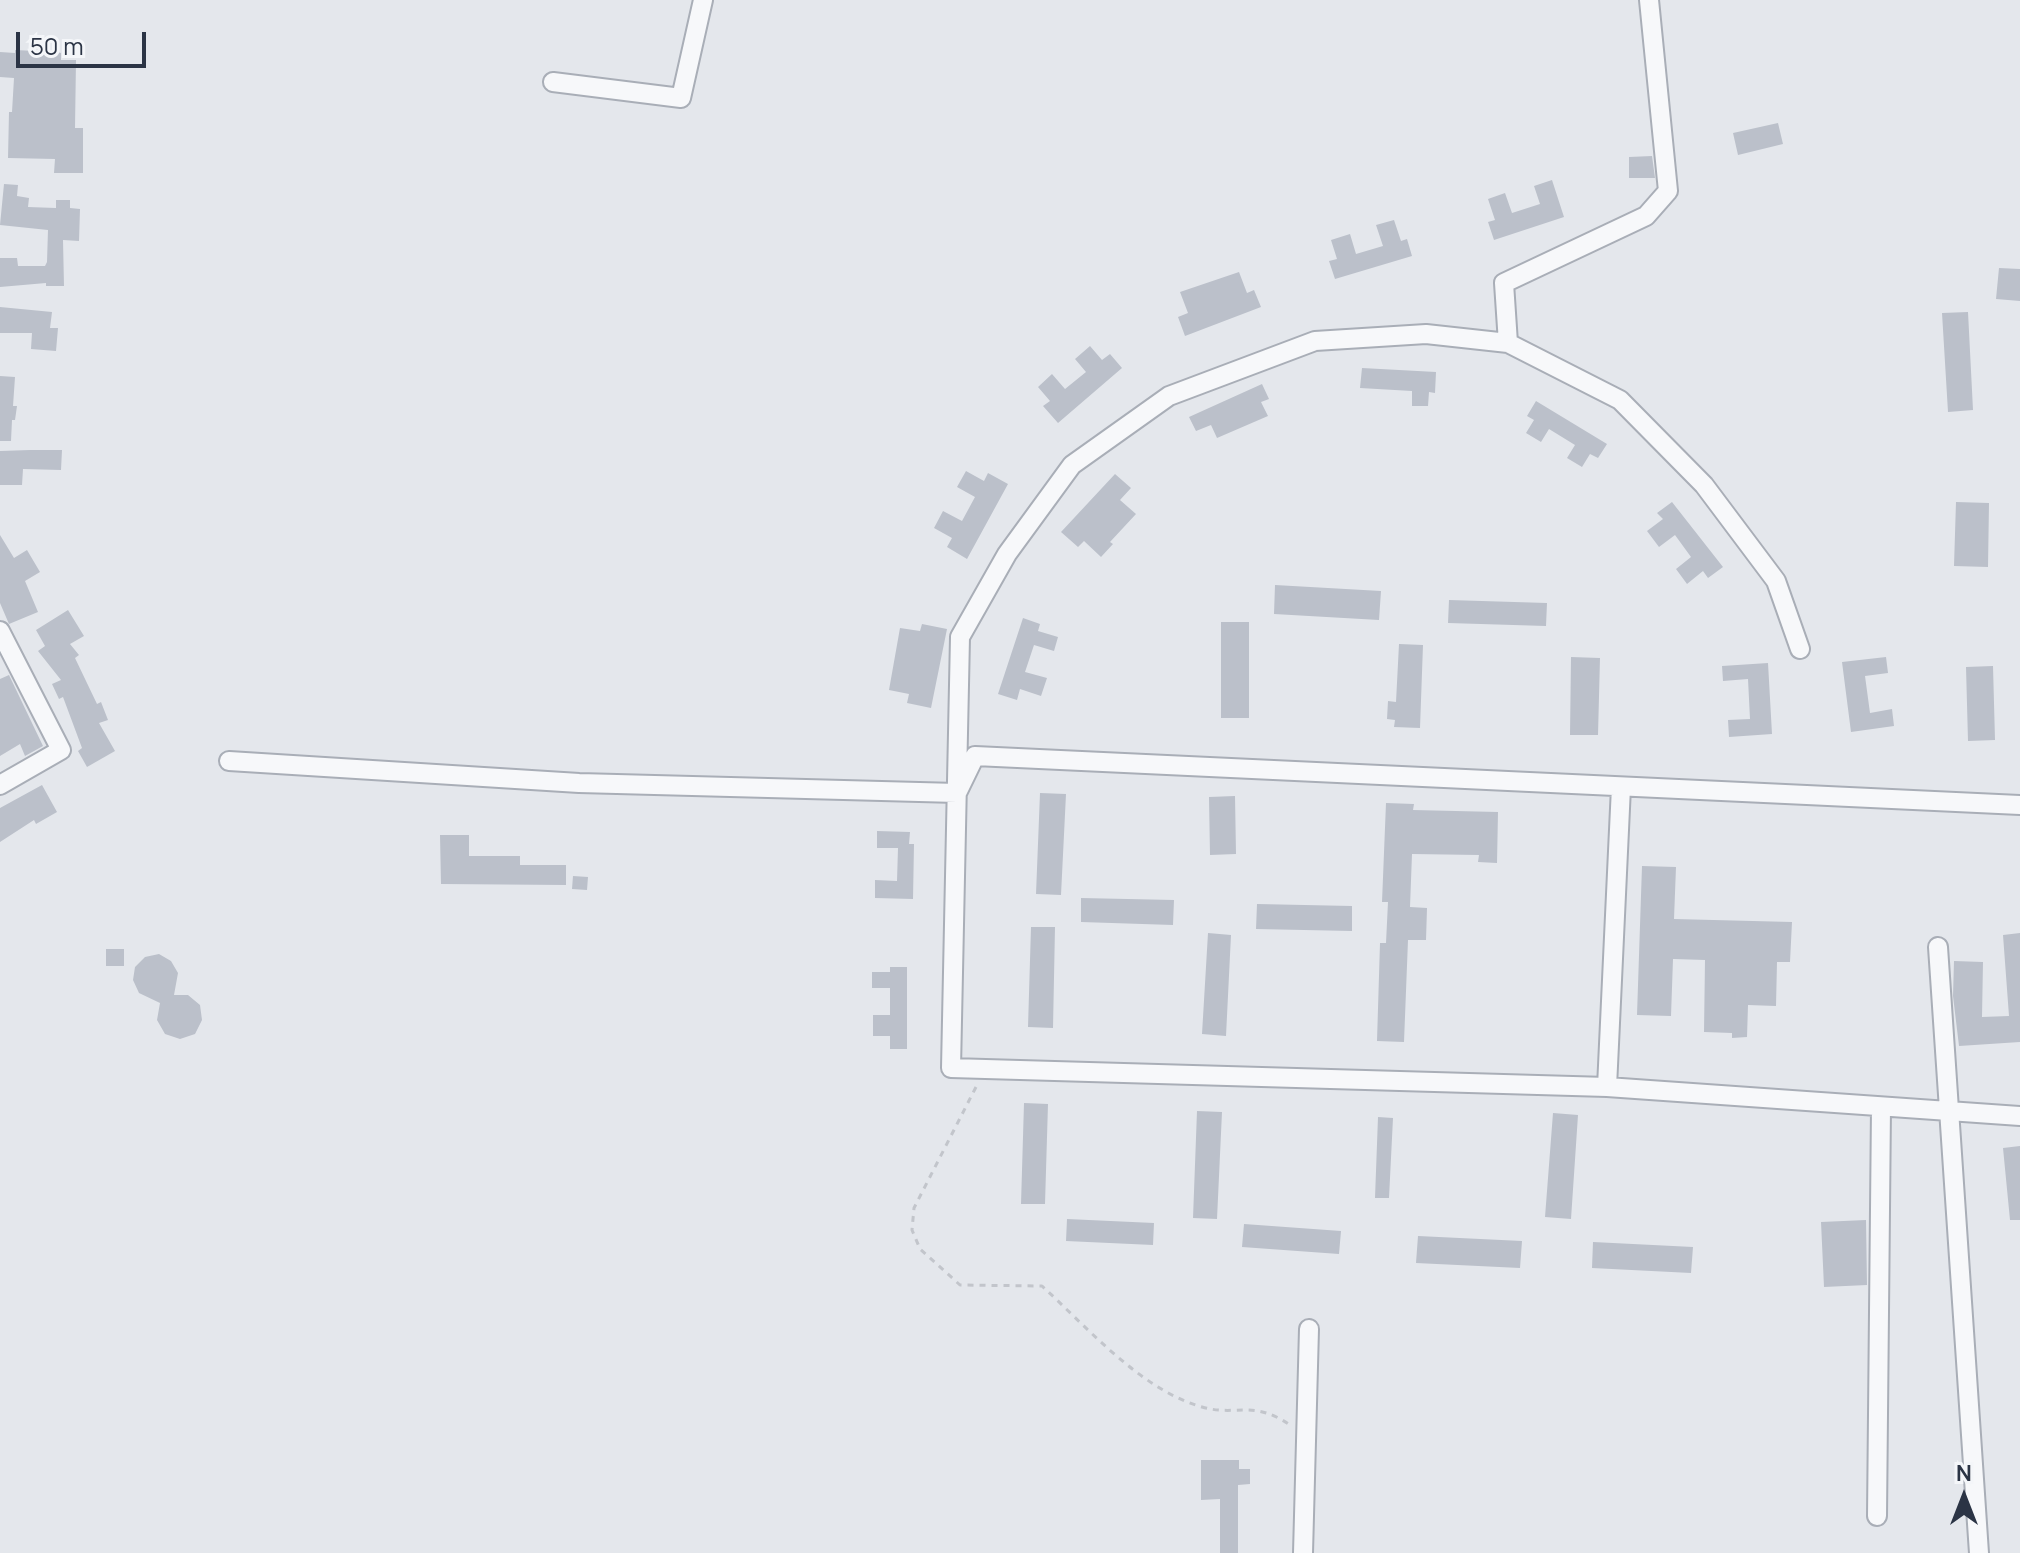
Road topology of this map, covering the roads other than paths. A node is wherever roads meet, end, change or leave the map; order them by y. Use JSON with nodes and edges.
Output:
{"nodes":[{"id":1,"x":703,"y":0,"type":"edge"},
{"id":2,"x":1649,"y":0,"type":"edge"},
{"id":3,"x":553,"y":82,"type":"dead end"},
{"id":4,"x":1508,"y":343,"type":"junction"},
{"id":5,"x":0,"y":631,"type":"edge"},
{"id":6,"x":1800,"y":649,"type":"dead end"},
{"id":7,"x":229,"y":761,"type":"dead end"},
{"id":8,"x":0,"y":785,"type":"edge"},
{"id":9,"x":1621,"y":787,"type":"junction"},
{"id":10,"x":957,"y":793,"type":"junction"},
{"id":11,"x":2020,"y":805,"type":"edge"},
{"id":12,"x":1938,"y":947,"type":"dead end"},
{"id":13,"x":1607,"y":1087,"type":"junction"},
{"id":14,"x":1881,"y":1107,"type":"junction"},
{"id":15,"x":1949,"y":1113,"type":"junction"},
{"id":16,"x":2020,"y":1116,"type":"edge"},
{"id":17,"x":1309,"y":1329,"type":"dead end"},
{"id":18,"x":1877,"y":1516,"type":"dead end"},
{"id":19,"x":1303,"y":1553,"type":"edge"},
{"id":20,"x":1979,"y":1553,"type":"edge"}],
"edges":[{"from":1,"to":3,"type":"street"},
{"from":2,"to":4,"type":"street"},
{"from":4,"to":6,"type":"street"},
{"from":4,"to":10,"type":"street"},
{"from":5,"to":8,"type":"street"},
{"from":7,"to":10,"type":"street"},
{"from":9,"to":10,"type":"street"},
{"from":9,"to":11,"type":"street"},
{"from":9,"to":13,"type":"street"},
{"from":10,"to":13,"type":"street"},
{"from":12,"to":15,"type":"street"},
{"from":13,"to":14,"type":"street"},
{"from":14,"to":15,"type":"street"},
{"from":14,"to":18,"type":"street"},
{"from":15,"to":16,"type":"street"},
{"from":15,"to":20,"type":"street"},
{"from":17,"to":19,"type":"street"}]}
